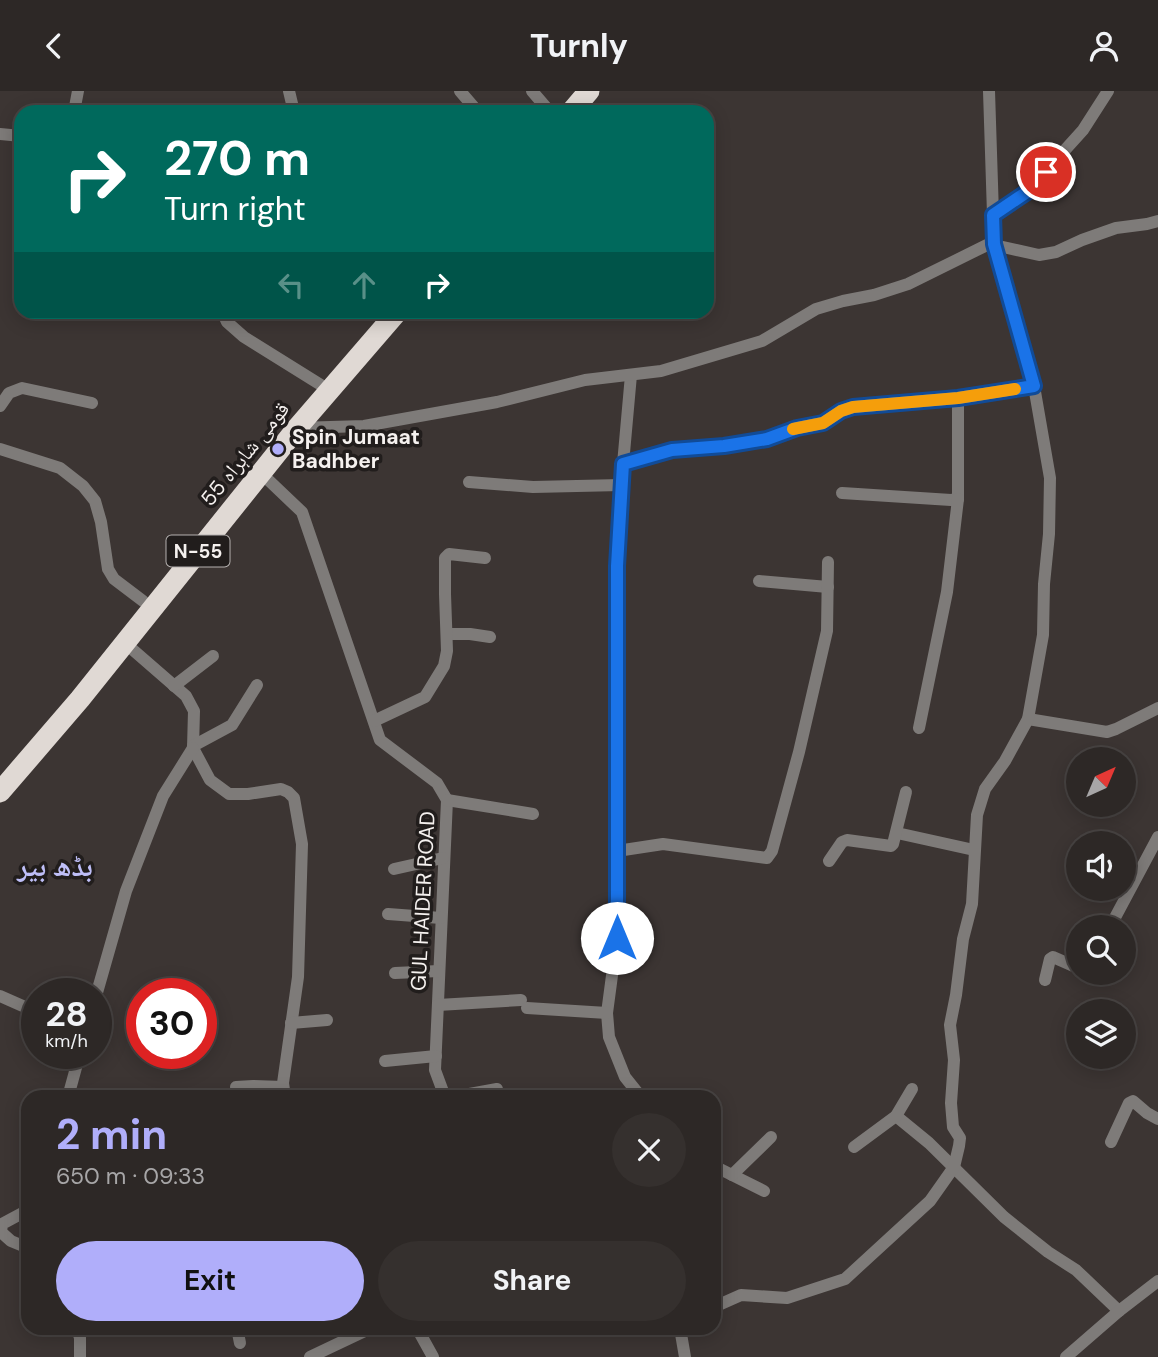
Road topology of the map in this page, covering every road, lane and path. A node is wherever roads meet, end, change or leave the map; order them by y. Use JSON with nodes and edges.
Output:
{"nodes":[{"id":1,"x":460,"y":91,"type":"edge"},
{"id":2,"x":532,"y":91,"type":"edge"},
{"id":3,"x":571,"y":91,"type":"edge"},
{"id":4,"x":589,"y":91,"type":"edge"},
{"id":5,"x":989,"y":91,"type":"edge"},
{"id":6,"x":1108,"y":91,"type":"edge"},
{"id":7,"x":472,"y":105,"type":"edge"},
{"id":8,"x":545,"y":105,"type":"edge"},
{"id":9,"x":558,"y":105,"type":"edge"},
{"id":10,"x":577,"y":105,"type":"edge"},
{"id":11,"x":993,"y":215,"type":"junction"},
{"id":12,"x":1158,"y":221,"type":"edge"},
{"id":13,"x":994,"y":244,"type":"junction"},
{"id":14,"x":226,"y":319,"type":"edge"},
{"id":15,"x":378,"y":319,"type":"edge"},
{"id":16,"x":391,"y":319,"type":"edge"},
{"id":17,"x":631,"y":375,"type":"junction"},
{"id":18,"x":321,"y":385,"type":"junction"},
{"id":19,"x":1034,"y":386,"type":"junction"},
{"id":20,"x":958,"y":398,"type":"junction"},
{"id":21,"x":92,"y":403,"type":"dead end"},
{"id":22,"x":0,"y":405,"type":"edge"},
{"id":23,"x":297,"y":428,"type":"junction"},
{"id":24,"x":0,"y":449,"type":"edge"},
{"id":25,"x":623,"y":464,"type":"junction"},
{"id":26,"x":261,"y":473,"type":"junction"},
{"id":27,"x":469,"y":482,"type":"dead end"},
{"id":28,"x":621,"y":485,"type":"junction"},
{"id":29,"x":842,"y":493,"type":"dead end"},
{"id":30,"x":958,"y":499,"type":"junction"},
{"id":31,"x":485,"y":558,"type":"dead end"},
{"id":32,"x":828,"y":562,"type":"dead end"},
{"id":33,"x":759,"y":580,"type":"dead end"},
{"id":34,"x":828,"y":587,"type":"junction"},
{"id":35,"x":143,"y":601,"type":"junction"},
{"id":36,"x":447,"y":634,"type":"junction"},
{"id":37,"x":490,"y":637,"type":"dead end"},
{"id":38,"x":125,"y":643,"type":"junction"},
{"id":39,"x":213,"y":656,"type":"dead end"},
{"id":40,"x":257,"y":685,"type":"dead end"},
{"id":41,"x":174,"y":686,"type":"junction"},
{"id":42,"x":1158,"y":708,"type":"edge"},
{"id":43,"x":1028,"y":719,"type":"junction"},
{"id":44,"x":374,"y":721,"type":"junction"},
{"id":45,"x":919,"y":728,"type":"dead end"},
{"id":46,"x":193,"y":747,"type":"junction"},
{"id":47,"x":0,"y":771,"type":"edge"},
{"id":48,"x":0,"y":792,"type":"edge"},
{"id":49,"x":906,"y":792,"type":"dead end"},
{"id":50,"x":447,"y":800,"type":"junction"},
{"id":51,"x":533,"y":814,"type":"dead end"},
{"id":52,"x":897,"y":833,"type":"junction"},
{"id":53,"x":1158,"y":837,"type":"edge"},
{"id":54,"x":974,"y":850,"type":"junction"},
{"id":55,"x":617,"y":851,"type":"junction"},
{"id":56,"x":443,"y":858,"type":"junction"},
{"id":57,"x":829,"y":861,"type":"dead end"},
{"id":58,"x":394,"y":869,"type":"dead end"},
{"id":59,"x":388,"y":914,"type":"dead end"},
{"id":60,"x":1116,"y":915,"type":"edge"},
{"id":61,"x":441,"y":918,"type":"junction"},
{"id":62,"x":1066,"y":963,"type":"edge"},
{"id":63,"x":439,"y":971,"type":"junction"},
{"id":64,"x":395,"y":973,"type":"dead end"},
{"id":65,"x":101,"y":978,"type":"edge"},
{"id":66,"x":1045,"y":979,"type":"dead end"},
{"id":67,"x":0,"y":996,"type":"edge"},
{"id":68,"x":21,"y":1005,"type":"edge"},
{"id":69,"x":438,"y":1005,"type":"junction"},
{"id":70,"x":607,"y":1013,"type":"junction"},
{"id":71,"x":327,"y":1020,"type":"dead end"},
{"id":72,"x":291,"y":1023,"type":"junction"},
{"id":73,"x":436,"y":1056,"type":"junction"},
{"id":74,"x":385,"y":1061,"type":"dead end"},
{"id":75,"x":76,"y":1069,"type":"edge"},
{"id":76,"x":236,"y":1087,"type":"dead end"},
{"id":77,"x":498,"y":1089,"type":"dead end"},
{"id":78,"x":912,"y":1089,"type":"dead end"},
{"id":79,"x":70,"y":1090,"type":"edge"},
{"id":80,"x":279,"y":1090,"type":"edge"},
{"id":81,"x":284,"y":1090,"type":"edge"},
{"id":82,"x":442,"y":1090,"type":"edge"},
{"id":83,"x":492,"y":1090,"type":"edge"},
{"id":84,"x":635,"y":1090,"type":"edge"},
{"id":85,"x":896,"y":1116,"type":"junction"},
{"id":86,"x":1158,"y":1119,"type":"edge"},
{"id":87,"x":771,"y":1137,"type":"dead end"},
{"id":88,"x":1111,"y":1142,"type":"dead end"},
{"id":89,"x":854,"y":1147,"type":"dead end"},
{"id":90,"x":954,"y":1167,"type":"junction"},
{"id":91,"x":721,"y":1170,"type":"edge"},
{"id":92,"x":732,"y":1175,"type":"junction"},
{"id":93,"x":764,"y":1191,"type":"dead end"},
{"id":94,"x":21,"y":1214,"type":"edge"},
{"id":95,"x":21,"y":1245,"type":"edge"},
{"id":96,"x":1158,"y":1281,"type":"edge"},
{"id":97,"x":721,"y":1304,"type":"edge"},
{"id":98,"x":1119,"y":1311,"type":"junction"},
{"id":99,"x":79,"y":1335,"type":"edge"},
{"id":100,"x":238,"y":1335,"type":"edge"},
{"id":101,"x":356,"y":1335,"type":"edge"},
{"id":102,"x":422,"y":1335,"type":"edge"},
{"id":103,"x":681,"y":1335,"type":"edge"},
{"id":104,"x":240,"y":1343,"type":"dead end"},
{"id":105,"x":80,"y":1357,"type":"edge"},
{"id":106,"x":310,"y":1357,"type":"edge"},
{"id":107,"x":433,"y":1357,"type":"edge"},
{"id":108,"x":685,"y":1357,"type":"edge"},
{"id":109,"x":1066,"y":1357,"type":"edge"}],
"edges":[{"from":1,"to":7,"type":"street"},
{"from":2,"to":8,"type":"street"},
{"from":3,"to":9,"type":"highway"},
{"from":4,"to":10,"type":"highway"},
{"from":5,"to":11,"type":"street"},
{"from":6,"to":11,"type":"street"},
{"from":11,"to":13,"type":"street"},
{"from":12,"to":13,"type":"street"},
{"from":13,"to":17,"type":"street"},
{"from":13,"to":19,"type":"street"},
{"from":14,"to":18,"type":"street"},
{"from":15,"to":18,"type":"highway","number":"N-55"},
{"from":16,"to":23,"type":"highway","name":"قومی شاہراہ 55","number":"N-55"},
{"from":17,"to":23,"type":"street"},
{"from":17,"to":25,"type":"street"},
{"from":18,"to":35,"type":"highway","number":"N-55"},
{"from":19,"to":20,"type":"street"},
{"from":19,"to":43,"type":"street"},
{"from":20,"to":25,"type":"street"},
{"from":20,"to":30,"type":"street"},
{"from":21,"to":22,"type":"street"},
{"from":23,"to":26,"type":"highway","name":"قومی شاہراہ 55","number":"N-55"},
{"from":24,"to":35,"type":"street"},
{"from":25,"to":28,"type":"street"},
{"from":26,"to":38,"type":"highway","name":"قومی شاہراہ 55","number":"N-55"},
{"from":26,"to":44,"type":"street","name":"GUL HAIDER ROAD"},
{"from":27,"to":28,"type":"street"},
{"from":28,"to":55,"type":"street"},
{"from":29,"to":30,"type":"street"},
{"from":30,"to":45,"type":"street"},
{"from":31,"to":36,"type":"street"},
{"from":32,"to":34,"type":"street"},
{"from":33,"to":34,"type":"street"},
{"from":34,"to":55,"type":"street"},
{"from":35,"to":47,"type":"highway","number":"N-55"},
{"from":36,"to":37,"type":"street"},
{"from":36,"to":44,"type":"street"},
{"from":38,"to":41,"type":"street"},
{"from":38,"to":48,"type":"highway","name":"قومی شاہراہ 55","number":"N-55"},
{"from":39,"to":41,"type":"street"},
{"from":40,"to":46,"type":"street"},
{"from":41,"to":46,"type":"street"},
{"from":42,"to":43,"type":"street"},
{"from":43,"to":54,"type":"street"},
{"from":44,"to":50,"type":"street","name":"GUL HAIDER ROAD"},
{"from":46,"to":65,"type":"street"},
{"from":46,"to":72,"type":"street"},
{"from":49,"to":52,"type":"street"},
{"from":50,"to":51,"type":"street"},
{"from":50,"to":56,"type":"street","name":"GUL HAIDER ROAD"},
{"from":52,"to":54,"type":"street"},
{"from":52,"to":57,"type":"street"},
{"from":53,"to":60,"type":"street"},
{"from":54,"to":90,"type":"street"},
{"from":55,"to":70,"type":"street"},
{"from":56,"to":58,"type":"street"},
{"from":56,"to":61,"type":"street","name":"GUL HAIDER ROAD"},
{"from":59,"to":61,"type":"street"},
{"from":61,"to":63,"type":"street","name":"GUL HAIDER ROAD"},
{"from":62,"to":66,"type":"street"},
{"from":63,"to":64,"type":"street"},
{"from":63,"to":69,"type":"street","name":"GUL HAIDER ROAD"},
{"from":67,"to":68,"type":"street"},
{"from":69,"to":70,"type":"street"},
{"from":69,"to":73,"type":"street","name":"GUL HAIDER ROAD"},
{"from":70,"to":84,"type":"street"},
{"from":71,"to":72,"type":"street"},
{"from":72,"to":81,"type":"street"},
{"from":73,"to":74,"type":"street"},
{"from":73,"to":82,"type":"street","name":"GUL HAIDER ROAD"},
{"from":75,"to":79,"type":"street"},
{"from":76,"to":80,"type":"street"},
{"from":77,"to":83,"type":"street"},
{"from":78,"to":85,"type":"street"},
{"from":85,"to":89,"type":"street"},
{"from":85,"to":90,"type":"street"},
{"from":86,"to":88,"type":"street"},
{"from":87,"to":92,"type":"street"},
{"from":90,"to":97,"type":"street"},
{"from":90,"to":98,"type":"street"},
{"from":91,"to":92,"type":"street"},
{"from":92,"to":93,"type":"street"},
{"from":94,"to":95,"type":"street"},
{"from":96,"to":98,"type":"street"},
{"from":98,"to":109,"type":"street"},
{"from":99,"to":105,"type":"street"},
{"from":100,"to":104,"type":"street"},
{"from":101,"to":106,"type":"street"},
{"from":102,"to":107,"type":"street"},
{"from":103,"to":108,"type":"street"}]}
